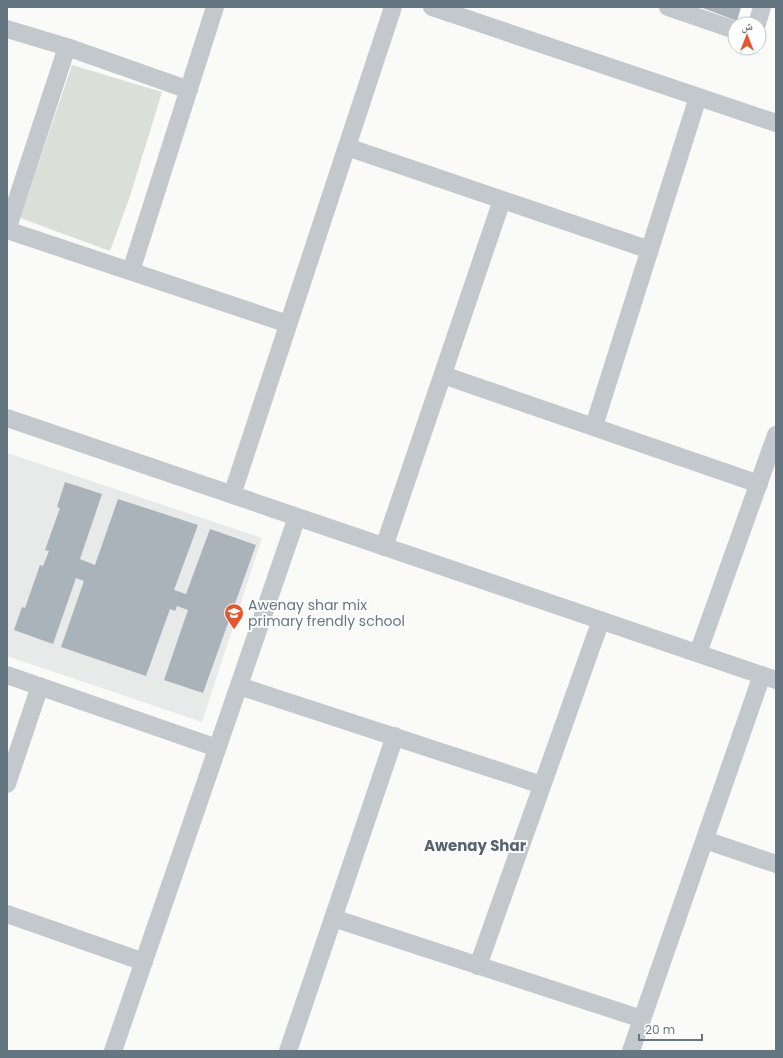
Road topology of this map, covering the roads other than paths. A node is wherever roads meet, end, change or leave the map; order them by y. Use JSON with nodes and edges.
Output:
{"nodes":[{"id":1,"x":215,"y":7,"type":"edge"},
{"id":2,"x":393,"y":7,"type":"edge"},
{"id":3,"x":432,"y":7,"type":"edge"},
{"id":4,"x":668,"y":7,"type":"edge"},
{"id":5,"x":727,"y":27,"type":"edge"},
{"id":6,"x":7,"y":29,"type":"edge"},
{"id":7,"x":67,"y":47,"type":"junction"},
{"id":8,"x":189,"y":90,"type":"junction"},
{"id":9,"x":698,"y":97,"type":"junction"},
{"id":10,"x":776,"y":123,"type":"edge"},
{"id":11,"x":347,"y":147,"type":"junction"},
{"id":12,"x":502,"y":200,"type":"junction"},
{"id":13,"x":7,"y":230,"type":"edge"},
{"id":14,"x":650,"y":250,"type":"junction"},
{"id":15,"x":131,"y":271,"type":"junction"},
{"id":16,"x":288,"y":324,"type":"junction"},
{"id":17,"x":443,"y":375,"type":"junction"},
{"id":18,"x":7,"y":418,"type":"edge"},
{"id":19,"x":594,"y":426,"type":"junction"},
{"id":20,"x":776,"y":435,"type":"edge"},
{"id":21,"x":759,"y":484,"type":"junction"},
{"id":22,"x":232,"y":495,"type":"junction"},
{"id":23,"x":297,"y":517,"type":"junction"},
{"id":24,"x":384,"y":547,"type":"junction"},
{"id":25,"x":601,"y":620,"type":"junction"},
{"id":26,"x":698,"y":654,"type":"junction"},
{"id":27,"x":7,"y":675,"type":"edge"},
{"id":28,"x":769,"y":678,"type":"edge"},
{"id":29,"x":40,"y":686,"type":"junction"},
{"id":30,"x":239,"y":686,"type":"junction"},
{"id":31,"x":395,"y":736,"type":"junction"},
{"id":32,"x":218,"y":748,"type":"junction"},
{"id":33,"x":7,"y":784,"type":"edge"},
{"id":34,"x":542,"y":785,"type":"junction"},
{"id":35,"x":705,"y":840,"type":"junction"},
{"id":36,"x":776,"y":864,"type":"edge"},
{"id":37,"x":7,"y":914,"type":"edge"},
{"id":38,"x":333,"y":918,"type":"junction"},
{"id":39,"x":144,"y":962,"type":"junction"},
{"id":40,"x":478,"y":966,"type":"junction"},
{"id":41,"x":642,"y":1019,"type":"junction"},
{"id":42,"x":114,"y":1051,"type":"edge"},
{"id":43,"x":288,"y":1051,"type":"edge"},
{"id":44,"x":631,"y":1051,"type":"edge"}],
"edges":[{"from":1,"to":8,"type":"street"},
{"from":2,"to":11,"type":"street"},
{"from":3,"to":9,"type":"street"},
{"from":4,"to":5,"type":"street"},
{"from":6,"to":7,"type":"street"},
{"from":7,"to":8,"type":"street"},
{"from":7,"to":13,"type":"street"},
{"from":8,"to":15,"type":"street"},
{"from":9,"to":10,"type":"street"},
{"from":9,"to":14,"type":"street"},
{"from":11,"to":12,"type":"street"},
{"from":11,"to":16,"type":"street"},
{"from":12,"to":14,"type":"street"},
{"from":12,"to":17,"type":"street"},
{"from":13,"to":15,"type":"street"},
{"from":14,"to":19,"type":"street"},
{"from":15,"to":16,"type":"street"},
{"from":16,"to":22,"type":"street"},
{"from":17,"to":19,"type":"street"},
{"from":17,"to":24,"type":"street"},
{"from":18,"to":22,"type":"street"},
{"from":19,"to":21,"type":"street"},
{"from":20,"to":21,"type":"street"},
{"from":21,"to":26,"type":"street"},
{"from":22,"to":23,"type":"street"},
{"from":23,"to":24,"type":"street"},
{"from":23,"to":30,"type":"street"},
{"from":24,"to":25,"type":"street"},
{"from":25,"to":26,"type":"street"},
{"from":25,"to":34,"type":"street"},
{"from":26,"to":28,"type":"street"},
{"from":27,"to":29,"type":"street"},
{"from":28,"to":35,"type":"street"},
{"from":29,"to":32,"type":"street"},
{"from":29,"to":33,"type":"street"},
{"from":30,"to":31,"type":"street"},
{"from":30,"to":32,"type":"street"},
{"from":31,"to":34,"type":"street"},
{"from":31,"to":38,"type":"street"},
{"from":32,"to":39,"type":"street"},
{"from":34,"to":40,"type":"street"},
{"from":35,"to":36,"type":"street"},
{"from":35,"to":41,"type":"street"},
{"from":37,"to":39,"type":"street"},
{"from":38,"to":40,"type":"street"},
{"from":38,"to":43,"type":"street"},
{"from":39,"to":42,"type":"street"},
{"from":40,"to":41,"type":"street"},
{"from":41,"to":44,"type":"street"}]}
